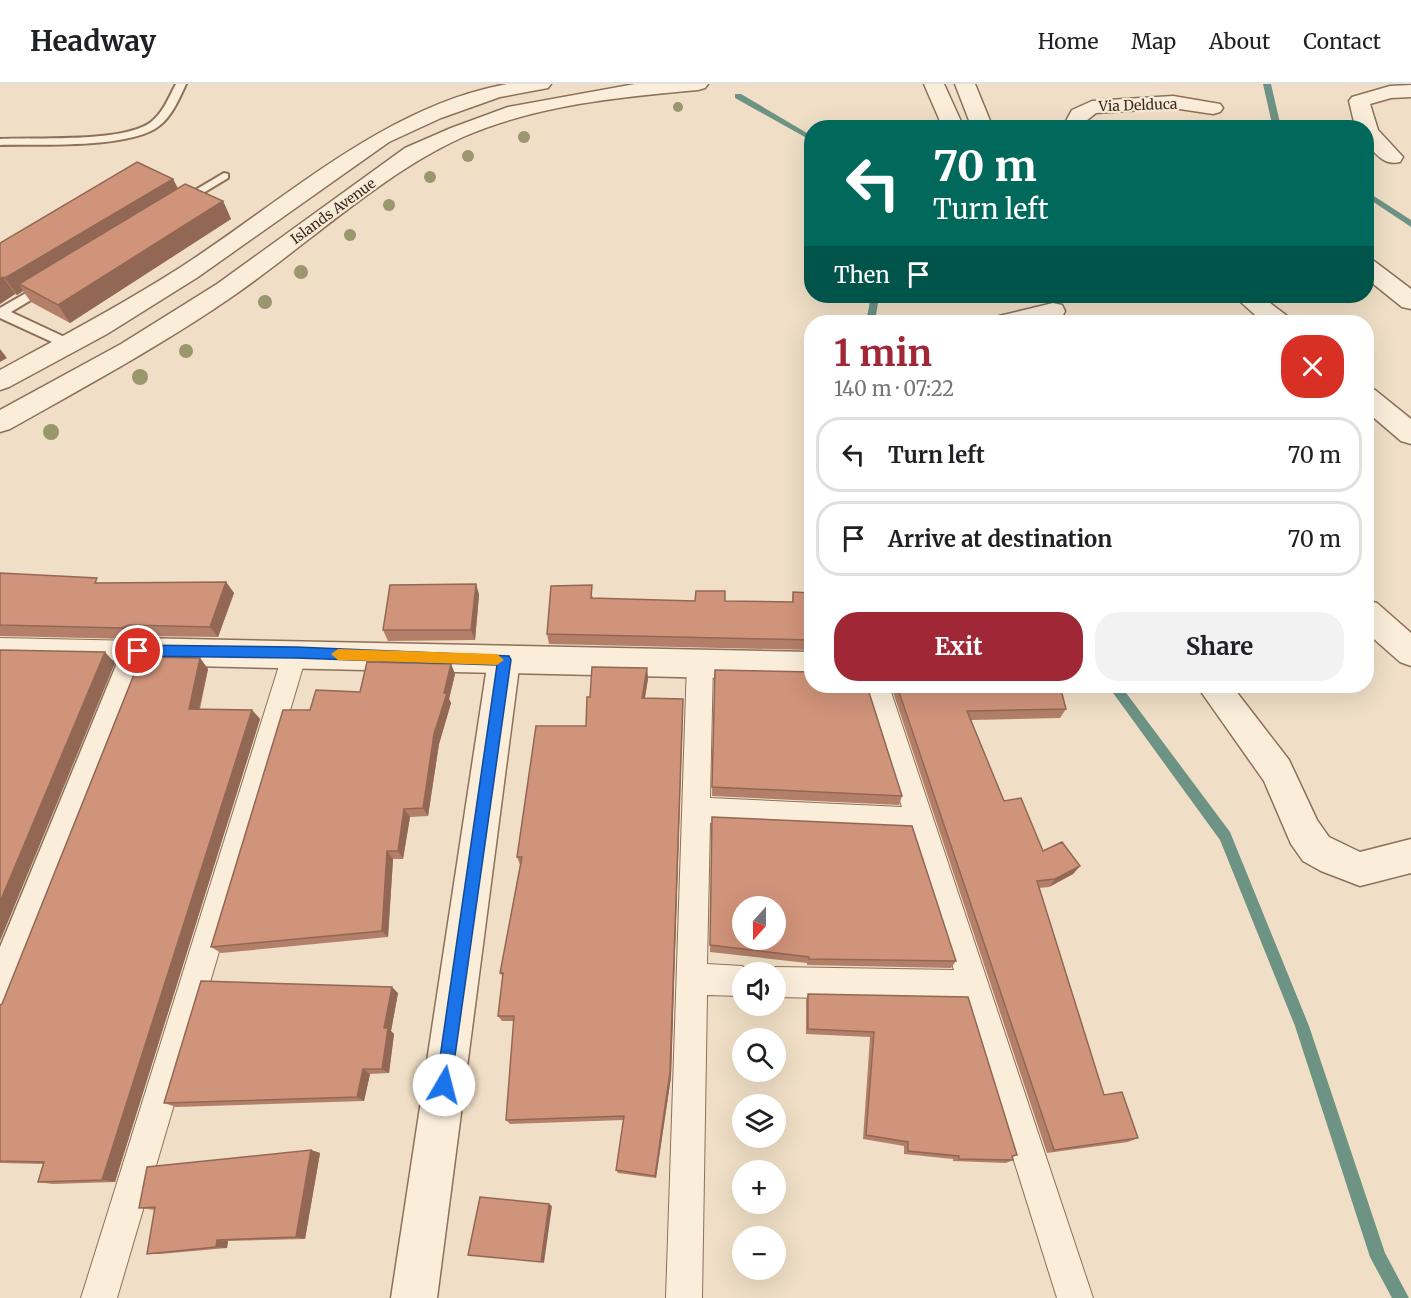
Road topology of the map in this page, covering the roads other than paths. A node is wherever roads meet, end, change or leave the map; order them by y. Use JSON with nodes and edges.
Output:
{"nodes":[{"id":1,"x":181,"y":84,"type":"edge"},
{"id":2,"x":541,"y":84,"type":"edge"},
{"id":3,"x":698,"y":84,"type":"edge"},
{"id":4,"x":934,"y":84,"type":"edge"},
{"id":5,"x":965,"y":84,"type":"edge"},
{"id":6,"x":1411,"y":91,"type":"edge"},
{"id":7,"x":1213,"y":108,"type":"dead end"},
{"id":8,"x":950,"y":120,"type":"edge"},
{"id":9,"x":980,"y":120,"type":"edge"},
{"id":10,"x":1076,"y":120,"type":"edge"},
{"id":11,"x":1362,"y":120,"type":"edge"},
{"id":12,"x":1374,"y":139,"type":"edge"},
{"id":13,"x":0,"y":142,"type":"edge"},
{"id":14,"x":1402,"y":160,"type":"edge"},
{"id":15,"x":1374,"y":163,"type":"edge"},
{"id":16,"x":224,"y":176,"type":"dead end"},
{"id":17,"x":173,"y":207,"type":"edge"},
{"id":18,"x":1374,"y":272,"type":"edge"},
{"id":19,"x":63,"y":276,"type":"edge"},
{"id":20,"x":1411,"y":301,"type":"edge"},
{"id":21,"x":1255,"y":303,"type":"edge"},
{"id":22,"x":1053,"y":310,"type":"edge"},
{"id":23,"x":1,"y":313,"type":"edge"},
{"id":24,"x":1034,"y":315,"type":"edge"},
{"id":25,"x":1269,"y":315,"type":"edge"},
{"id":26,"x":68,"y":344,"type":"junction"},
{"id":27,"x":0,"y":381,"type":"edge"},
{"id":28,"x":1374,"y":403,"type":"edge"},
{"id":29,"x":0,"y":422,"type":"edge"},
{"id":30,"x":1411,"y":434,"type":"edge"},
{"id":31,"x":1374,"y":619,"type":"edge"},
{"id":32,"x":0,"y":648,"type":"edge"},
{"id":33,"x":138,"y":651,"type":"junction"},
{"id":34,"x":296,"y":653,"type":"junction"},
{"id":35,"x":1411,"y":653,"type":"edge"},
{"id":36,"x":504,"y":660,"type":"junction"},
{"id":37,"x":700,"y":663,"type":"junction"},
{"id":38,"x":804,"y":666,"type":"edge"},
{"id":39,"x":879,"y":693,"type":"edge"},
{"id":40,"x":1218,"y":693,"type":"edge"},
{"id":41,"x":696,"y":810,"type":"junction"},
{"id":42,"x":920,"y":820,"type":"junction"},
{"id":43,"x":1411,"y":856,"type":"edge"},
{"id":44,"x":692,"y":980,"type":"junction"},
{"id":45,"x":732,"y":981,"type":"edge"},
{"id":46,"x":786,"y":982,"type":"edge"},
{"id":47,"x":974,"y":986,"type":"junction"},
{"id":48,"x":0,"y":995,"type":"edge"},
{"id":49,"x":99,"y":1298,"type":"edge"},
{"id":50,"x":414,"y":1298,"type":"edge"},
{"id":51,"x":684,"y":1298,"type":"edge"},
{"id":52,"x":1075,"y":1298,"type":"edge"}],
"edges":[{"from":1,"to":13,"type":"lane"},
{"from":2,"to":26,"type":"street","name":"Islands Avenue"},
{"from":3,"to":29,"type":"street","name":"Islands Avenue"},
{"from":4,"to":8,"type":"street"},
{"from":5,"to":9,"type":"street"},
{"from":6,"to":11,"type":"street"},
{"from":7,"to":10,"type":"street","name":"Via Delduca"},
{"from":12,"to":14,"type":"street"},
{"from":14,"to":15,"type":"street"},
{"from":16,"to":17,"type":"lane"},
{"from":18,"to":20,"type":"street"},
{"from":19,"to":23,"type":"lane"},
{"from":21,"to":25,"type":"street"},
{"from":22,"to":24,"type":"street"},
{"from":23,"to":26,"type":"lane"},
{"from":26,"to":27,"type":"street","name":"Islands Avenue"},
{"from":28,"to":30,"type":"street"},
{"from":31,"to":35,"type":"street"},
{"from":32,"to":33,"type":"street"},
{"from":33,"to":34,"type":"street"},
{"from":33,"to":48,"type":"street"},
{"from":34,"to":36,"type":"street"},
{"from":34,"to":49,"type":"street"},
{"from":36,"to":37,"type":"street"},
{"from":36,"to":50,"type":"street"},
{"from":37,"to":38,"type":"street"},
{"from":37,"to":41,"type":"street"},
{"from":39,"to":42,"type":"street"},
{"from":40,"to":43,"type":"street"},
{"from":41,"to":42,"type":"street"},
{"from":41,"to":44,"type":"street"},
{"from":42,"to":47,"type":"street"},
{"from":44,"to":45,"type":"street"},
{"from":44,"to":51,"type":"street"},
{"from":46,"to":47,"type":"street"},
{"from":47,"to":52,"type":"street"}]}
